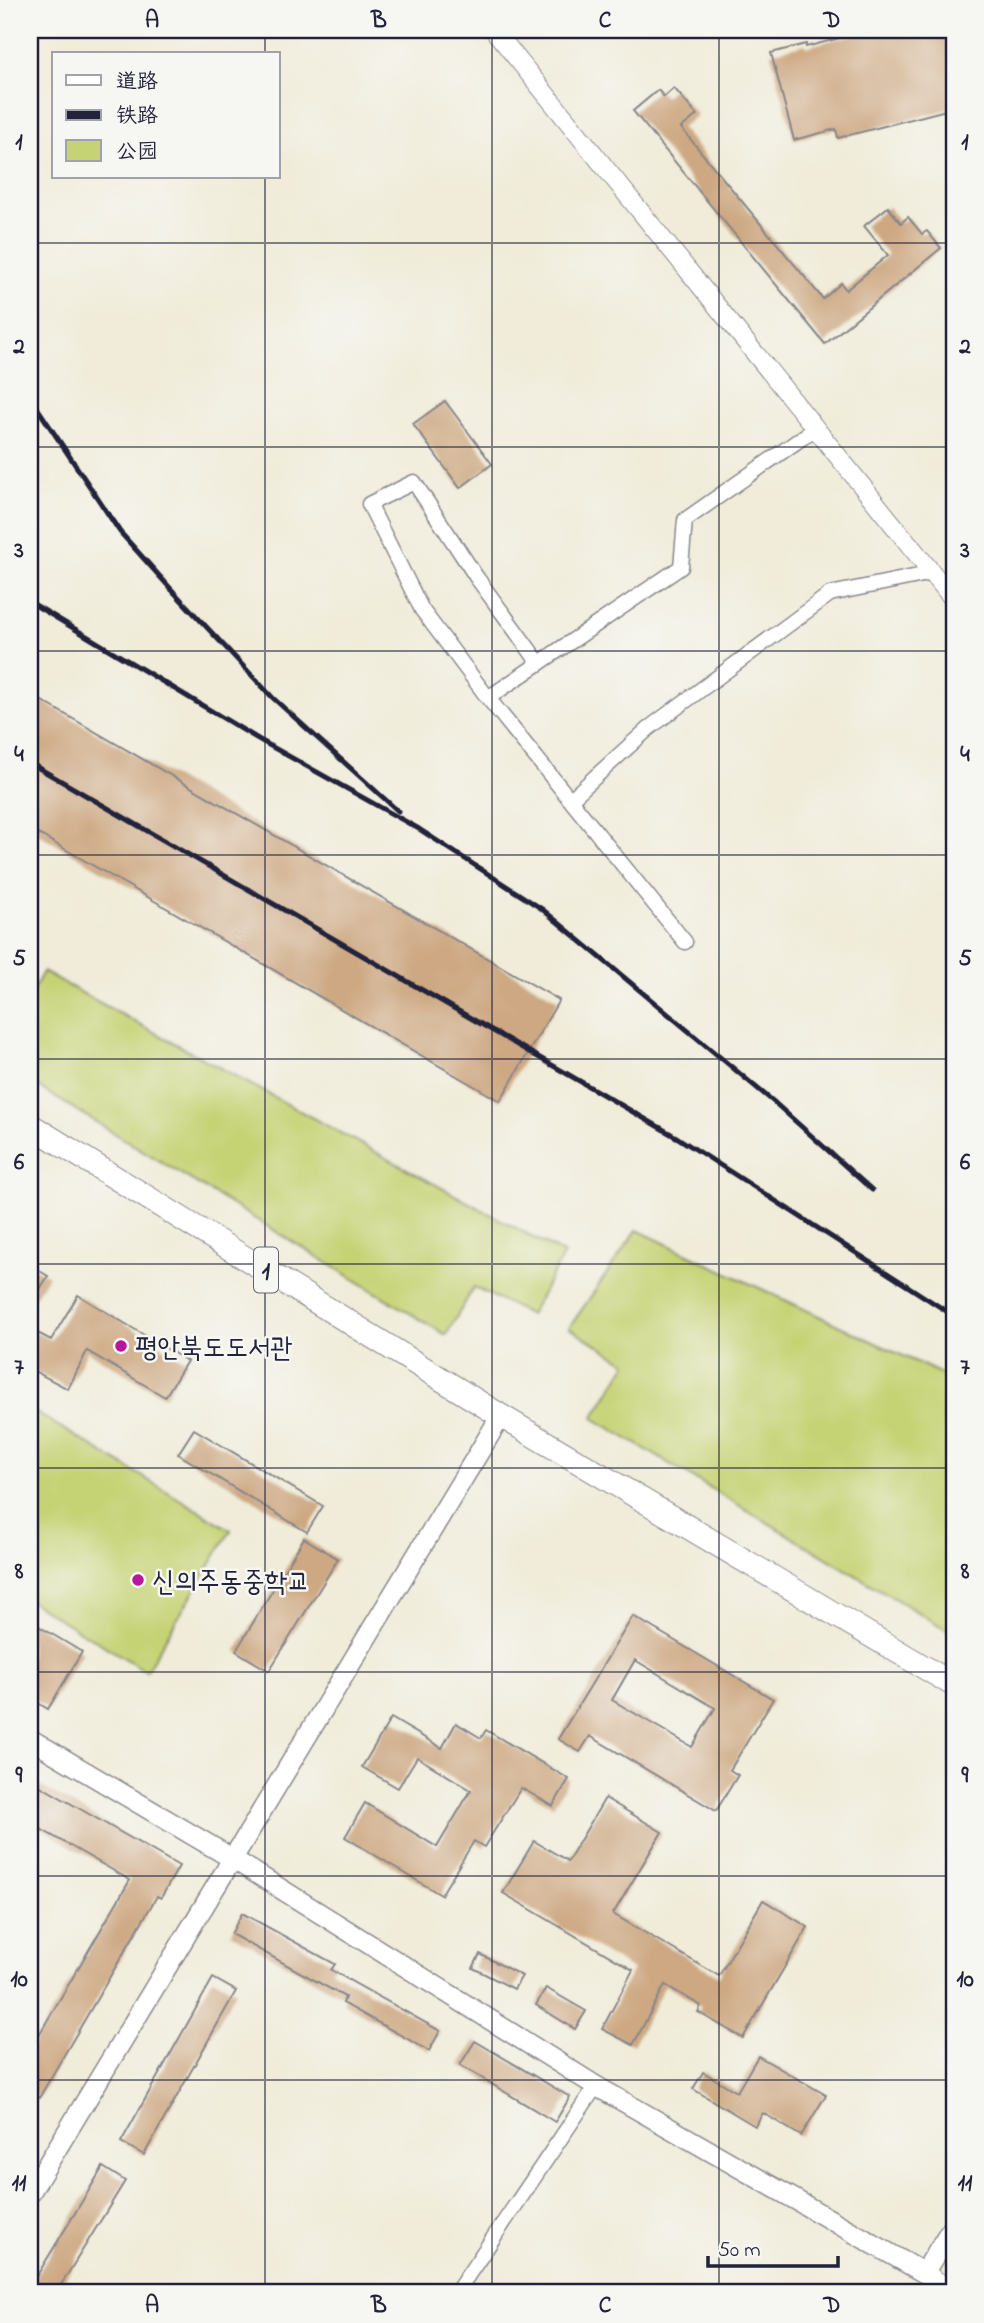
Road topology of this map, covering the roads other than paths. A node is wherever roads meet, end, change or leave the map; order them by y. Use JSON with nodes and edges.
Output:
{"nodes":[{"id":1,"x":494,"y":30,"type":"edge"},
{"id":2,"x":816,"y":428,"type":"junction"},
{"id":3,"x":933,"y":573,"type":"junction"},
{"id":4,"x":954,"y":600,"type":"edge"},
{"id":5,"x":539,"y":663,"type":"junction"},
{"id":6,"x":488,"y":698,"type":"junction"},
{"id":7,"x":571,"y":799,"type":"junction"},
{"id":8,"x":685,"y":942,"type":"dead end"},
{"id":9,"x":30,"y":1125,"type":"edge"},
{"id":10,"x":501,"y":1416,"type":"junction"},
{"id":11,"x":954,"y":1685,"type":"edge"},
{"id":12,"x":30,"y":1739,"type":"edge"},
{"id":13,"x":233,"y":1858,"type":"junction"},
{"id":14,"x":596,"y":2086,"type":"junction"},
{"id":15,"x":30,"y":2193,"type":"edge"},
{"id":16,"x":954,"y":2224,"type":"edge"},
{"id":17,"x":924,"y":2273,"type":"junction"},
{"id":18,"x":954,"y":2291,"type":"edge"},
{"id":19,"x":456,"y":2293,"type":"edge"}],
"edges":[{"from":1,"to":2,"type":"street"},
{"from":2,"to":3,"type":"street"},
{"from":2,"to":5,"type":"street"},
{"from":3,"to":4,"type":"street"},
{"from":3,"to":7,"type":"street"},
{"from":5,"to":6,"type":"street"},
{"from":5,"to":6,"type":"street"},
{"from":6,"to":7,"type":"street"},
{"from":7,"to":8,"type":"street"},
{"from":9,"to":10,"type":"main road","number":"1"},
{"from":10,"to":11,"type":"main road","number":"1"},
{"from":10,"to":13,"type":"main road"},
{"from":12,"to":13,"type":"main road"},
{"from":13,"to":14,"type":"main road"},
{"from":13,"to":15,"type":"main road"},
{"from":14,"to":17,"type":"main road"},
{"from":14,"to":19,"type":"street"},
{"from":16,"to":17,"type":"main road"},
{"from":17,"to":18,"type":"street"}]}
